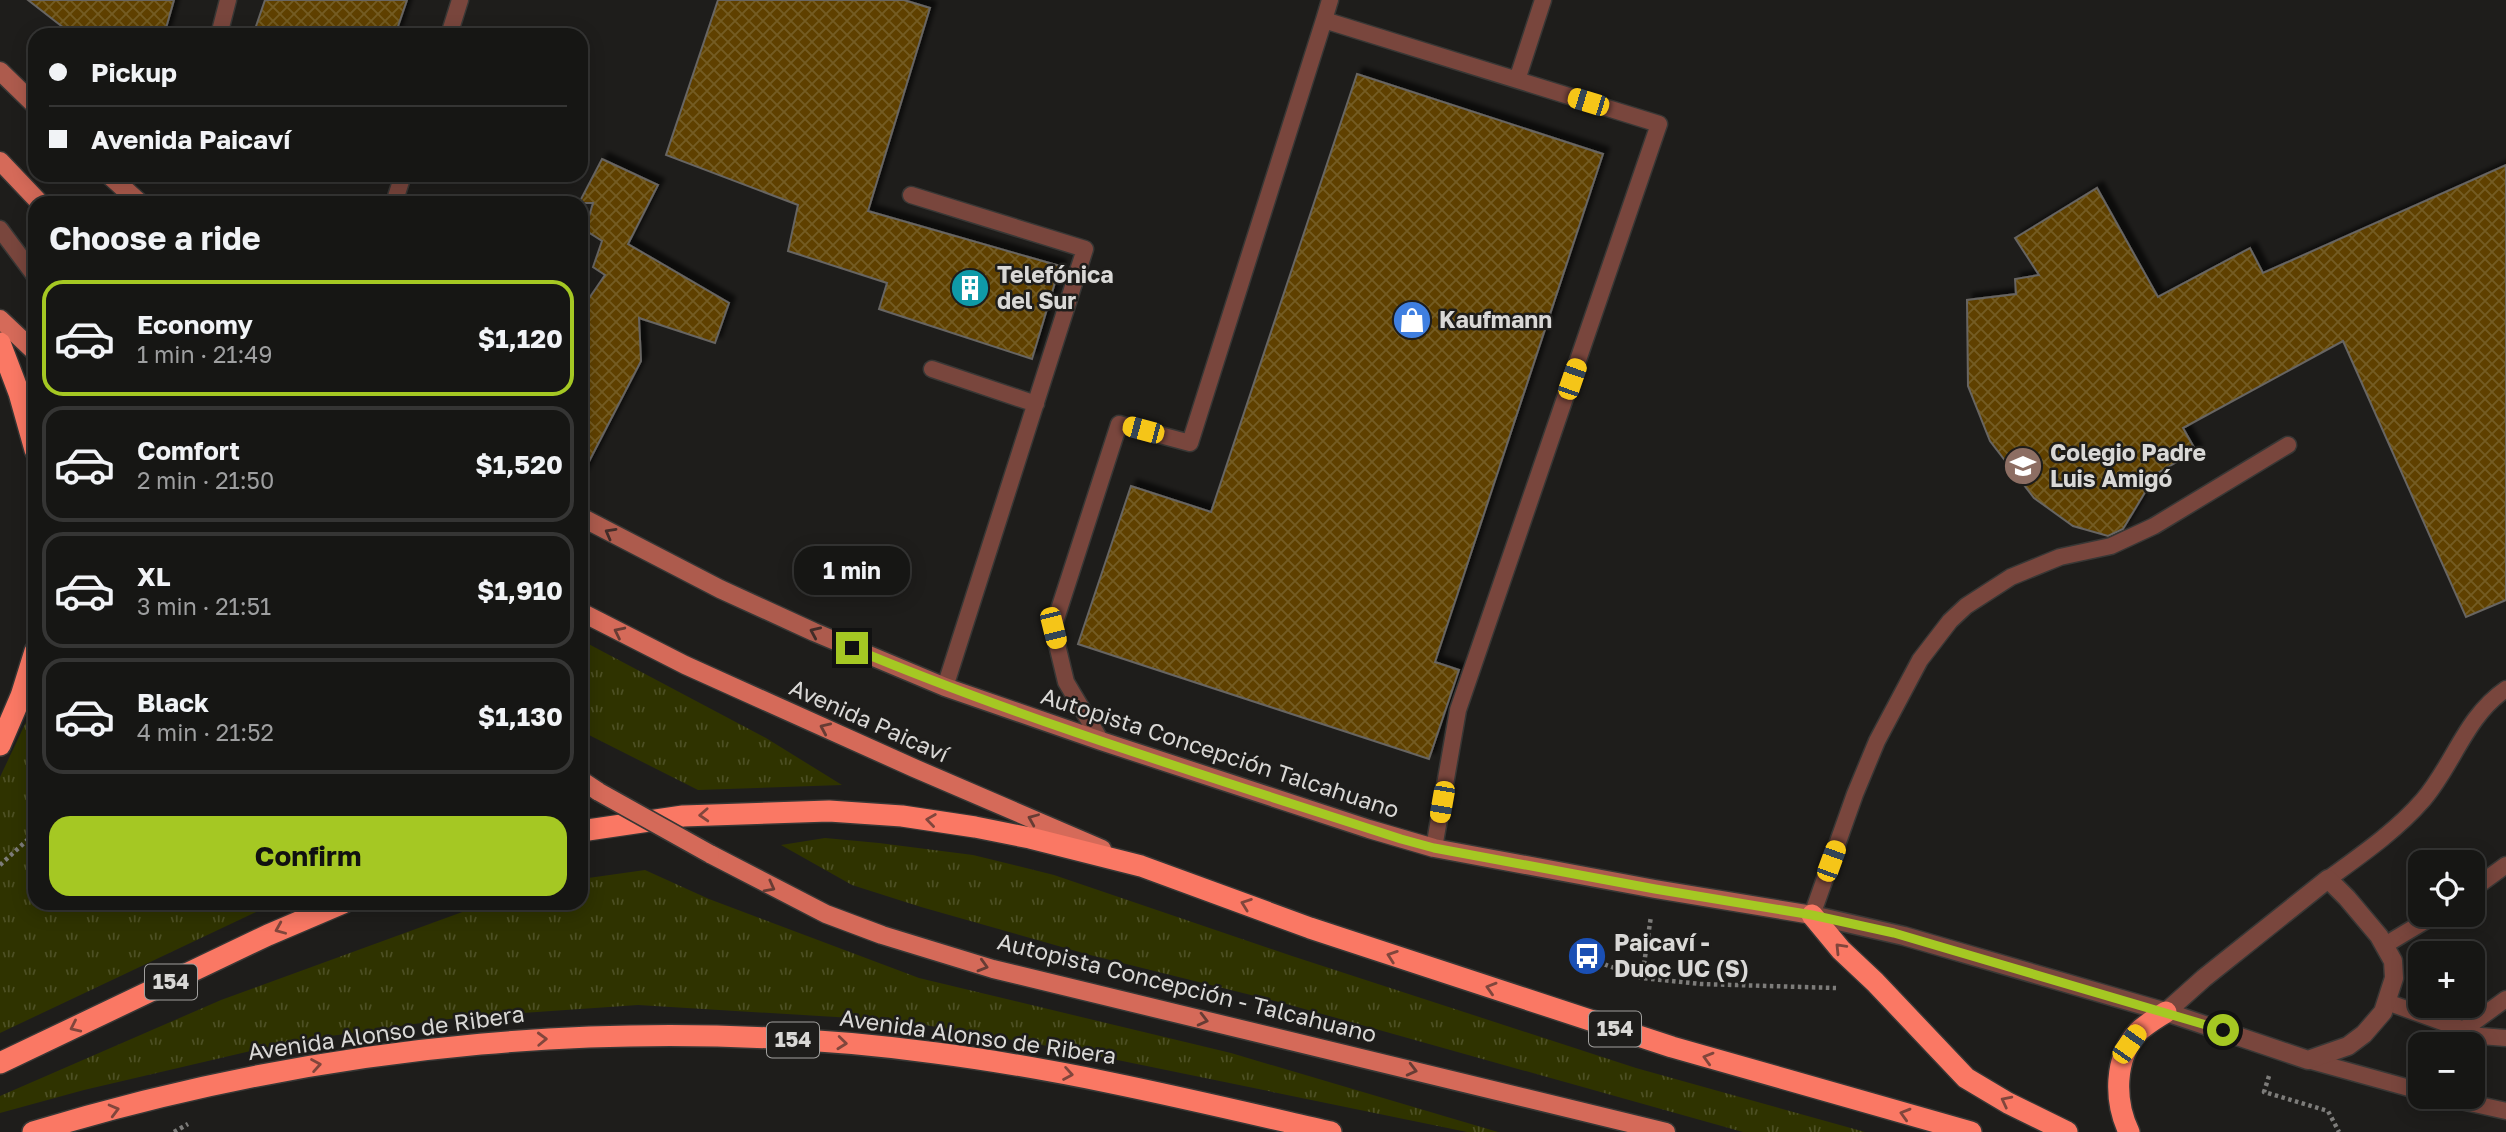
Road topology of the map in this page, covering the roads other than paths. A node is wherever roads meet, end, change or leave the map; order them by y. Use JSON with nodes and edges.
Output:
{"nodes":[{"id":1,"x":228,"y":0,"type":"edge"},
{"id":2,"x":460,"y":0,"type":"edge"},
{"id":3,"x":1330,"y":0,"type":"edge"},
{"id":4,"x":1543,"y":0,"type":"edge"},
{"id":5,"x":1324,"y":20,"type":"junction"},
{"id":6,"x":221,"y":28,"type":"edge"},
{"id":7,"x":451,"y":28,"type":"edge"},
{"id":8,"x":0,"y":71,"type":"edge"},
{"id":9,"x":1517,"y":80,"type":"junction"},
{"id":10,"x":28,"y":98,"type":"edge"},
{"id":11,"x":0,"y":161,"type":"edge"},
{"id":12,"x":117,"y":182,"type":"edge"},
{"id":13,"x":911,"y":195,"type":"dead end"},
{"id":14,"x":33,"y":196,"type":"edge"},
{"id":15,"x":132,"y":196,"type":"edge"},
{"id":16,"x":0,"y":229,"type":"edge"},
{"id":17,"x":28,"y":267,"type":"edge"},
{"id":18,"x":0,"y":319,"type":"edge"},
{"id":19,"x":0,"y":343,"type":"edge"},
{"id":20,"x":28,"y":345,"type":"edge"},
{"id":21,"x":932,"y":369,"type":"dead end"},
{"id":22,"x":1036,"y":404,"type":"junction"},
{"id":23,"x":28,"y":425,"type":"edge"},
{"id":24,"x":2288,"y":445,"type":"dead end"},
{"id":25,"x":588,"y":521,"type":"edge"},
{"id":26,"x":588,"y":616,"type":"edge"},
{"id":27,"x":28,"y":674,"type":"edge"},
{"id":28,"x":945,"y":687,"type":"junction"},
{"id":29,"x":2506,"y":689,"type":"edge"},
{"id":30,"x":1101,"y":741,"type":"junction"},
{"id":31,"x":0,"y":745,"type":"edge"},
{"id":32,"x":588,"y":785,"type":"edge"},
{"id":33,"x":588,"y":830,"type":"edge"},
{"id":34,"x":1434,"y":848,"type":"junction"},
{"id":35,"x":2506,"y":865,"type":"edge"},
{"id":36,"x":1141,"y":866,"type":"junction"},
{"id":37,"x":2328,"y":879,"type":"junction"},
{"id":38,"x":2485,"y":880,"type":"edge"},
{"id":39,"x":327,"y":910,"type":"edge"},
{"id":40,"x":1812,"y":915,"type":"junction"},
{"id":41,"x":2415,"y":927,"type":"edge"},
{"id":42,"x":2385,"y":945,"type":"junction"},
{"id":43,"x":2506,"y":999,"type":"edge"},
{"id":44,"x":2387,"y":1002,"type":"junction"},
{"id":45,"x":2166,"y":1012,"type":"junction"},
{"id":46,"x":2463,"y":1030,"type":"junction"},
{"id":47,"x":2506,"y":1038,"type":"edge"},
{"id":48,"x":2308,"y":1060,"type":"junction"},
{"id":49,"x":0,"y":1063,"type":"edge"},
{"id":50,"x":2408,"y":1088,"type":"edge"},
{"id":51,"x":2485,"y":1106,"type":"edge"},
{"id":52,"x":2506,"y":1111,"type":"edge"},
{"id":53,"x":33,"y":1132,"type":"edge"},
{"id":54,"x":1331,"y":1132,"type":"edge"},
{"id":55,"x":1666,"y":1132,"type":"edge"},
{"id":56,"x":1970,"y":1132,"type":"edge"},
{"id":57,"x":2067,"y":1132,"type":"edge"},
{"id":58,"x":2129,"y":1132,"type":"edge"}],
"edges":[{"from":1,"to":6,"type":"lane"},
{"from":2,"to":7,"type":"lane"},
{"from":3,"to":5,"type":"lane"},
{"from":4,"to":9,"type":"lane"},
{"from":5,"to":9,"type":"lane"},
{"from":5,"to":30,"type":"lane"},
{"from":8,"to":10,"type":"street"},
{"from":9,"to":34,"type":"lane"},
{"from":11,"to":14,"type":"main road"},
{"from":12,"to":15,"type":"street"},
{"from":13,"to":22,"type":"lane"},
{"from":16,"to":17,"type":"lane"},
{"from":18,"to":20,"type":"main road"},
{"from":19,"to":23,"type":"highway"},
{"from":21,"to":22,"type":"lane"},
{"from":22,"to":28,"type":"lane"},
{"from":24,"to":40,"type":"lane"},
{"from":28,"to":25,"type":"street","one_way":true},
{"from":36,"to":26,"type":"main road","name":"Avenida Paicaví","one_way":true},
{"from":27,"to":31,"type":"highway"},
{"from":28,"to":30,"type":"street","name":"Autopista Concepción Talcahuano"},
{"from":29,"to":37,"type":"lane"},
{"from":30,"to":34,"type":"street","name":"Autopista Concepción Talcahuano"},
{"from":32,"to":55,"type":"main road","name":"Autopista Concepción - Talcahuano","one_way":true,"bridge":true},
{"from":36,"to":33,"type":"highway","number":"154","one_way":true},
{"from":34,"to":40,"type":"street","name":"Autopista Concepción Talcahuano"},
{"from":35,"to":38,"type":"lane"},
{"from":56,"to":36,"type":"highway","number":"154","one_way":true},
{"from":37,"to":42,"type":"street"},
{"from":37,"to":45,"type":"street"},
{"from":39,"to":49,"type":"highway","number":"154","one_way":true},
{"from":40,"to":45,"type":"street"},
{"from":57,"to":40,"type":"highway","one_way":true},
{"from":41,"to":42,"type":"lane"},
{"from":42,"to":44,"type":"street"},
{"from":43,"to":46,"type":"lane"},
{"from":44,"to":46,"type":"lane"},
{"from":44,"to":48,"type":"street"},
{"from":45,"to":48,"type":"street"},
{"from":45,"to":58,"type":"highway"},
{"from":46,"to":47,"type":"lane"},
{"from":48,"to":50,"type":"lane"},
{"from":51,"to":52,"type":"lane"},
{"from":53,"to":54,"type":"highway","name":"Avenida Alonso de Ribera","number":"154","one_way":true}]}
